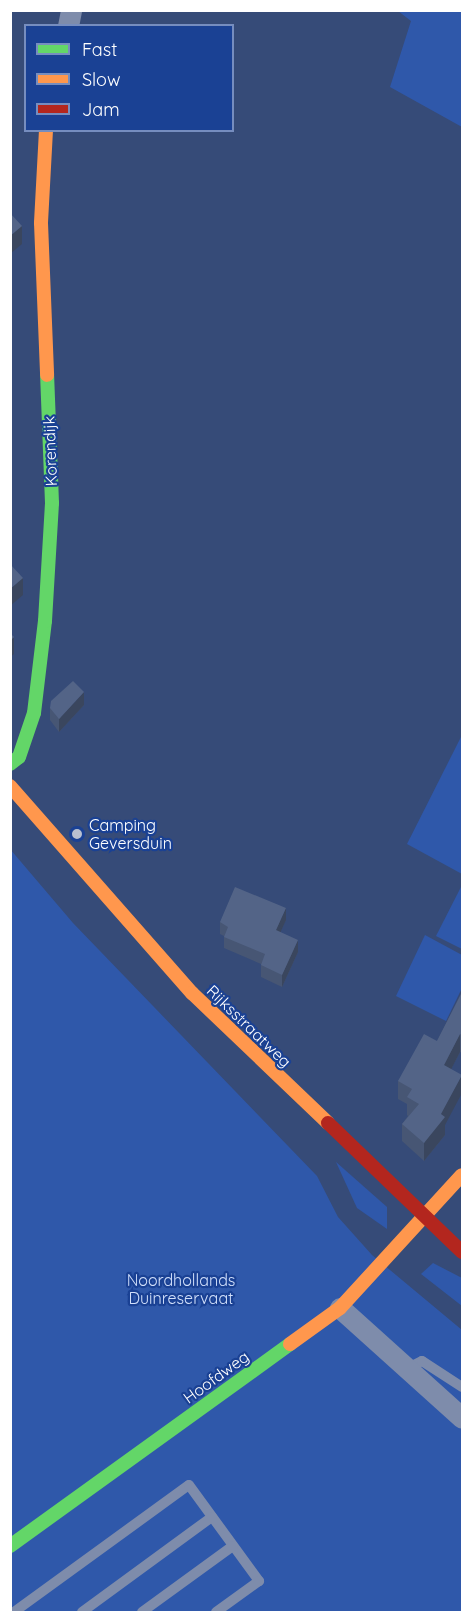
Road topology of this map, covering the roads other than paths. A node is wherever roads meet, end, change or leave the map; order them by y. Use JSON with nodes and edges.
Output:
{"nodes":[{"id":1,"x":46,"y":132,"type":"edge"},
{"id":2,"x":10,"y":764,"type":"edge"},
{"id":3,"x":10,"y":786,"type":"edge"},
{"id":4,"x":462,"y":1175,"type":"edge"},
{"id":5,"x":427,"y":1220,"type":"junction"},
{"id":6,"x":462,"y":1252,"type":"edge"},
{"id":7,"x":340,"y":1308,"type":"junction"},
{"id":8,"x":415,"y":1378,"type":"junction"},
{"id":9,"x":462,"y":1387,"type":"edge"},
{"id":10,"x":462,"y":1418,"type":"edge"},
{"id":11,"x":212,"y":1517,"type":"junction"},
{"id":12,"x":10,"y":1546,"type":"edge"},
{"id":13,"x":233,"y":1546,"type":"junction"},
{"id":14,"x":14,"y":1612,"type":"edge"},
{"id":15,"x":82,"y":1612,"type":"edge"},
{"id":16,"x":142,"y":1612,"type":"edge"},
{"id":17,"x":216,"y":1612,"type":"edge"}],
"edges":[{"from":1,"to":2,"type":"street","name":"Korendijk"},
{"from":3,"to":5,"type":"street","name":"Rijksstraatweg"},
{"from":4,"to":5,"type":"street","name":"Hoofdweg"},
{"from":5,"to":6,"type":"street","name":"Rijksstraatweg"},
{"from":5,"to":7,"type":"street","name":"Hoofdweg"},
{"from":7,"to":8,"type":"street"},
{"from":7,"to":12,"type":"street","name":"Hoofdweg"},
{"from":8,"to":9,"type":"lane"},
{"from":8,"to":10,"type":"street"},
{"from":11,"to":13,"type":"lane"},
{"from":11,"to":14,"type":"lane"},
{"from":11,"to":15,"type":"lane"},
{"from":13,"to":16,"type":"lane"},
{"from":13,"to":17,"type":"lane"}]}
